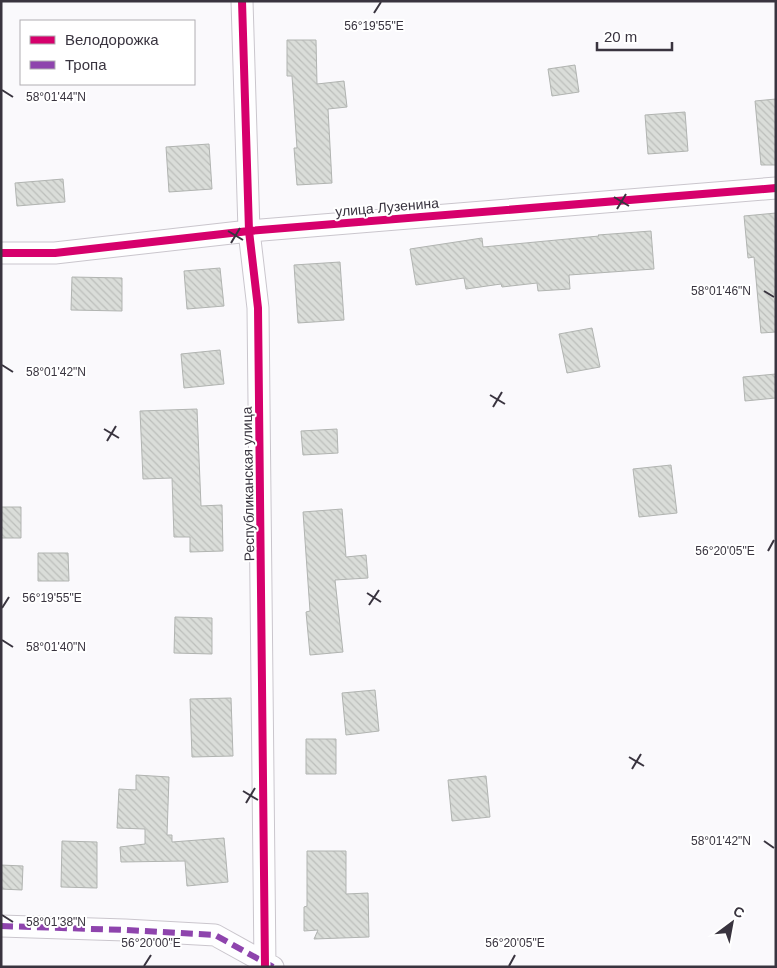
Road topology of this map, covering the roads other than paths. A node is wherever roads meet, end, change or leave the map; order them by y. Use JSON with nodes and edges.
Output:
{"nodes":[{"id":1,"x":242,"y":1,"type":"edge"},
{"id":2,"x":776,"y":188,"type":"edge"},
{"id":3,"x":249,"y":230,"type":"junction"},
{"id":4,"x":1,"y":253,"type":"edge"},
{"id":5,"x":1,"y":926,"type":"edge"},
{"id":6,"x":268,"y":965,"type":"edge"}],
"edges":[{"from":1,"to":3,"type":"street","name":"Республиканская улица"},
{"from":2,"to":3,"type":"street","name":"улица Лузенина"},
{"from":3,"to":4,"type":"street","name":"улица Лузенина"},
{"from":3,"to":6,"type":"street","name":"Республиканская улица"},
{"from":5,"to":6,"type":"street"}]}
